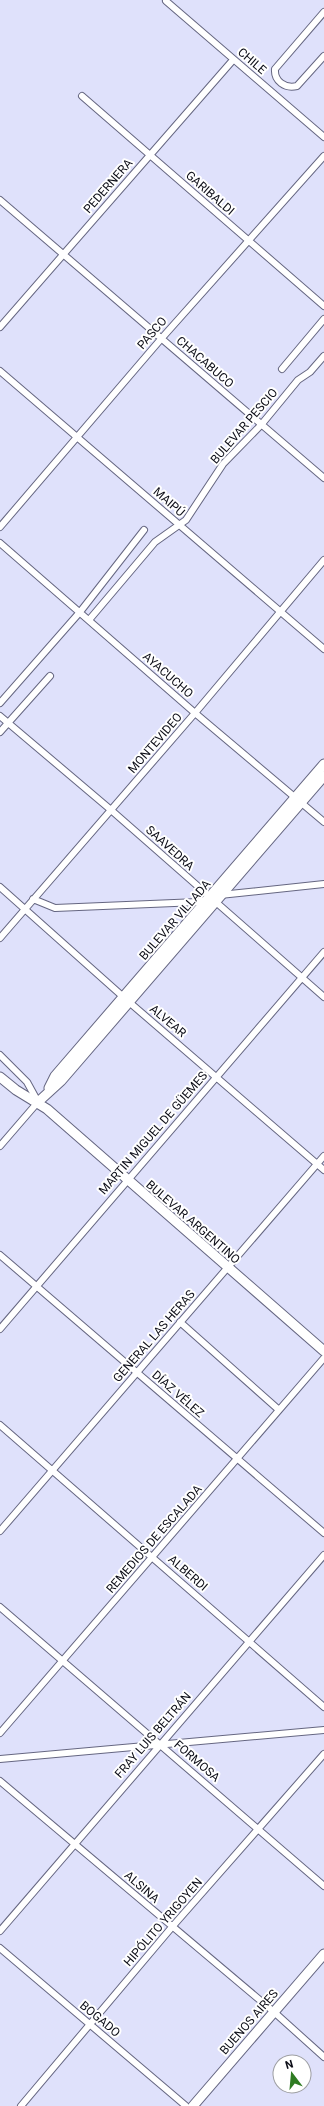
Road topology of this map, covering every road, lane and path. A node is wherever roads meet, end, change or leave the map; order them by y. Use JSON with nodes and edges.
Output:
{"nodes":[{"id":1,"x":166,"y":1,"type":"dead end"},
{"id":2,"x":324,"y":12,"type":"edge"},
{"id":3,"x":324,"y":56,"type":"edge"},
{"id":4,"x":233,"y":60,"type":"junction"},
{"id":5,"x":82,"y":96,"type":"dead end"},
{"id":6,"x":324,"y":137,"type":"edge"},
{"id":7,"x":150,"y":154,"type":"junction"},
{"id":8,"x":324,"y":156,"type":"edge"},
{"id":9,"x":0,"y":200,"type":"edge"},
{"id":10,"x":250,"y":242,"type":"junction"},
{"id":11,"x":63,"y":256,"type":"junction"},
{"id":12,"x":324,"y":306,"type":"edge"},
{"id":13,"x":324,"y":319,"type":"edge"},
{"id":14,"x":0,"y":327,"type":"edge"},
{"id":15,"x":161,"y":339,"type":"junction"},
{"id":16,"x":324,"y":356,"type":"edge"},
{"id":17,"x":282,"y":369,"type":"dead end"},
{"id":18,"x":0,"y":371,"type":"edge"},
{"id":19,"x":261,"y":425,"type":"junction"},
{"id":20,"x":78,"y":437,"type":"junction"},
{"id":21,"x":324,"y":478,"type":"edge"},
{"id":22,"x":179,"y":526,"type":"junction"},
{"id":23,"x":0,"y":527,"type":"edge"},
{"id":24,"x":144,"y":530,"type":"dead end"},
{"id":25,"x":0,"y":543,"type":"edge"},
{"id":26,"x":324,"y":560,"type":"edge"},
{"id":27,"x":80,"y":612,"type":"junction"},
{"id":28,"x":280,"y":613,"type":"junction"},
{"id":29,"x":89,"y":620,"type":"junction"},
{"id":30,"x":324,"y":649,"type":"edge"},
{"id":31,"x":50,"y":676,"type":"dead end"},
{"id":32,"x":0,"y":702,"type":"edge"},
{"id":33,"x":195,"y":713,"type":"junction"},
{"id":34,"x":0,"y":716,"type":"edge"},
{"id":35,"x":8,"y":723,"type":"junction"},
{"id":36,"x":0,"y":732,"type":"edge"},
{"id":37,"x":324,"y":764,"type":"edge"},
{"id":38,"x":324,"y":776,"type":"edge"},
{"id":39,"x":298,"y":800,"type":"junction"},
{"id":40,"x":111,"y":810,"type":"junction"},
{"id":41,"x":324,"y":822,"type":"edge"},
{"id":42,"x":324,"y":884,"type":"edge"},
{"id":43,"x":0,"y":887,"type":"edge"},
{"id":44,"x":222,"y":894,"type":"junction"},
{"id":45,"x":33,"y":900,"type":"junction"},
{"id":46,"x":212,"y":901,"type":"junction"},
{"id":47,"x":25,"y":909,"type":"junction"},
{"id":48,"x":0,"y":938,"type":"edge"},
{"id":49,"x":324,"y":952,"type":"edge"},
{"id":50,"x":302,"y":978,"type":"junction"},
{"id":51,"x":324,"y":997,"type":"edge"},
{"id":52,"x":127,"y":1000,"type":"junction"},
{"id":53,"x":0,"y":1055,"type":"edge"},
{"id":54,"x":217,"y":1076,"type":"junction"},
{"id":55,"x":0,"y":1077,"type":"edge"},
{"id":56,"x":38,"y":1102,"type":"junction"},
{"id":57,"x":0,"y":1146,"type":"edge"},
{"id":58,"x":324,"y":1156,"type":"edge"},
{"id":59,"x":317,"y":1164,"type":"junction"},
{"id":60,"x":324,"y":1170,"type":"edge"},
{"id":61,"x":129,"y":1179,"type":"junction"},
{"id":62,"x":0,"y":1255,"type":"edge"},
{"id":63,"x":229,"y":1265,"type":"junction"},
{"id":64,"x":37,"y":1286,"type":"junction"},
{"id":65,"x":180,"y":1322,"type":"junction"},
{"id":66,"x":0,"y":1329,"type":"edge"},
{"id":67,"x":324,"y":1343,"type":"edge"},
{"id":68,"x":324,"y":1351,"type":"edge"},
{"id":69,"x":324,"y":1358,"type":"edge"},
{"id":70,"x":137,"y":1372,"type":"junction"},
{"id":71,"x":279,"y":1410,"type":"junction"},
{"id":72,"x":0,"y":1425,"type":"edge"},
{"id":73,"x":237,"y":1459,"type":"junction"},
{"id":74,"x":52,"y":1471,"type":"junction"},
{"id":75,"x":0,"y":1531,"type":"edge"},
{"id":76,"x":324,"y":1533,"type":"edge"},
{"id":77,"x":324,"y":1555,"type":"edge"},
{"id":78,"x":152,"y":1557,"type":"junction"},
{"id":79,"x":0,"y":1607,"type":"edge"},
{"id":80,"x":250,"y":1641,"type":"junction"},
{"id":81,"x":63,"y":1660,"type":"junction"},
{"id":82,"x":324,"y":1706,"type":"edge"},
{"id":83,"x":324,"y":1730,"type":"edge"},
{"id":84,"x":0,"y":1733,"type":"edge"},
{"id":85,"x":160,"y":1744,"type":"junction"},
{"id":86,"x":324,"y":1754,"type":"edge"},
{"id":87,"x":0,"y":1759,"type":"edge"},
{"id":88,"x":0,"y":1781,"type":"edge"},
{"id":89,"x":258,"y":1828,"type":"junction"},
{"id":90,"x":75,"y":1843,"type":"junction"},
{"id":91,"x":324,"y":1886,"type":"edge"},
{"id":92,"x":172,"y":1927,"type":"junction"},
{"id":93,"x":0,"y":1930,"type":"edge"},
{"id":94,"x":0,"y":1948,"type":"edge"},
{"id":95,"x":324,"y":1954,"type":"edge"},
{"id":96,"x":274,"y":2012,"type":"junction"},
{"id":97,"x":89,"y":2025,"type":"junction"},
{"id":98,"x":324,"y":2057,"type":"edge"},
{"id":99,"x":21,"y":2106,"type":"edge"},
{"id":100,"x":186,"y":2106,"type":"edge"},
{"id":101,"x":193,"y":2106,"type":"edge"}],
"edges":[{"from":1,"to":4,"type":"street","name":"CHILE"},
{"from":2,"to":3,"type":"street"},
{"from":4,"to":6,"type":"street","name":"CHILE"},
{"from":4,"to":7,"type":"street","name":"PEDERNERA"},
{"from":5,"to":7,"type":"street","name":"GARIBALDI"},
{"from":7,"to":10,"type":"street","name":"GARIBALDI"},
{"from":7,"to":11,"type":"street","name":"PEDERNERA"},
{"from":8,"to":10,"type":"street","name":"PASCO"},
{"from":9,"to":11,"type":"street","name":"CHACABUCO"},
{"from":10,"to":12,"type":"street","name":"GARIBALDI"},
{"from":10,"to":15,"type":"street","name":"PASCO"},
{"from":11,"to":14,"type":"street","name":"PEDERNERA"},
{"from":11,"to":15,"type":"street","name":"CHACABUCO"},
{"from":13,"to":17,"type":"street"},
{"from":15,"to":19,"type":"street","name":"CHACABUCO"},
{"from":15,"to":20,"type":"street","name":"PASCO"},
{"from":16,"to":19,"type":"street","name":"BULEVAR PESCIO"},
{"from":18,"to":20,"type":"street","name":"MAIPÚ"},
{"from":19,"to":21,"type":"street","name":"CHACABUCO"},
{"from":19,"to":22,"type":"street","name":"BULEVAR PESCIO"},
{"from":20,"to":22,"type":"street","name":"MAIPÚ"},
{"from":20,"to":23,"type":"street","name":"PASCO"},
{"from":22,"to":28,"type":"street","name":"MAIPÚ"},
{"from":22,"to":29,"type":"street","name":"BULEVAR PESCIO"},
{"from":24,"to":27,"type":"street"},
{"from":25,"to":27,"type":"street","name":"AYACUCHO"},
{"from":26,"to":28,"type":"street","name":"MONTEVIDEO"},
{"from":27,"to":29,"type":"street","name":"AYACUCHO"},
{"from":27,"to":32,"type":"street"},
{"from":28,"to":30,"type":"street","name":"MAIPÚ"},
{"from":28,"to":33,"type":"street","name":"MONTEVIDEO"},
{"from":29,"to":33,"type":"street","name":"AYACUCHO"},
{"from":31,"to":35,"type":"street"},
{"from":33,"to":39,"type":"street","name":"AYACUCHO"},
{"from":33,"to":40,"type":"street","name":"MONTEVIDEO"},
{"from":34,"to":35,"type":"street","name":"SAAVEDRA"},
{"from":35,"to":36,"type":"street"},
{"from":35,"to":40,"type":"street","name":"SAAVEDRA"},
{"from":37,"to":39,"type":"main road","name":"BULEVAR VILLADA"},
{"from":38,"to":39,"type":"main road","name":"BULEVAR VILLADA"},
{"from":39,"to":41,"type":"street","name":"AYACUCHO"},
{"from":39,"to":44,"type":"main road","name":"BULEVAR VILLADA"},
{"from":39,"to":46,"type":"main road","name":"BULEVAR VILLADA"},
{"from":40,"to":45,"type":"street","name":"MONTEVIDEO"},
{"from":40,"to":46,"type":"street","name":"SAAVEDRA"},
{"from":42,"to":44,"type":"street"},
{"from":43,"to":47,"type":"street","name":"ALVEAR"},
{"from":44,"to":46,"type":"main road","name":"BULEVAR VILLADA"},
{"from":45,"to":46,"type":"street"},
{"from":45,"to":47,"type":"street","name":"MONTEVIDEO"},
{"from":46,"to":50,"type":"street","name":"SAAVEDRA"},
{"from":46,"to":52,"type":"main road","name":"BULEVAR VILLADA"},
{"from":47,"to":48,"type":"street","name":"MONTEVIDEO"},
{"from":47,"to":52,"type":"street","name":"ALVEAR"},
{"from":49,"to":50,"type":"street","name":"MARTIN MIGUEL DE GÜEMES"},
{"from":50,"to":51,"type":"street","name":"SAAVEDRA"},
{"from":50,"to":54,"type":"street","name":"MARTIN MIGUEL DE GÜEMES"},
{"from":52,"to":54,"type":"street","name":"ALVEAR"},
{"from":52,"to":56,"type":"main road","name":"BULEVAR VILLADA"},
{"from":53,"to":56,"type":"street"},
{"from":54,"to":59,"type":"street","name":"ALVEAR"},
{"from":54,"to":61,"type":"street","name":"MARTIN MIGUEL DE GÜEMES"},
{"from":55,"to":56,"type":"main road","name":"BULEVAR ARGENTINO"},
{"from":56,"to":57,"type":"street","name":"BULEVAR VILLADA"},
{"from":56,"to":61,"type":"main road","name":"BULEVAR ARGENTINO"},
{"from":58,"to":59,"type":"street","name":"GENERAL LAS HERAS"},
{"from":59,"to":60,"type":"street","name":"ALVEAR"},
{"from":59,"to":63,"type":"street","name":"GENERAL LAS HERAS"},
{"from":61,"to":63,"type":"main road","name":"BULEVAR ARGENTINO"},
{"from":61,"to":64,"type":"street","name":"MARTIN MIGUEL DE GÜEMES"},
{"from":62,"to":64,"type":"street","name":"DÍAZ VÉLEZ"},
{"from":63,"to":65,"type":"street","name":"GENERAL LAS HERAS"},
{"from":63,"to":67,"type":"main road","name":"BULEVAR ARGENTINO"},
{"from":63,"to":68,"type":"main road","name":"BULEVAR ARGENTINO"},
{"from":64,"to":66,"type":"street","name":"MARTIN MIGUEL DE GÜEMES"},
{"from":64,"to":70,"type":"street","name":"DÍAZ VÉLEZ"},
{"from":65,"to":70,"type":"street","name":"GENERAL LAS HERAS"},
{"from":65,"to":71,"type":"street"},
{"from":69,"to":71,"type":"street","name":"REMEDIOS DE ESCALADA"},
{"from":70,"to":73,"type":"street","name":"DÍAZ VÉLEZ"},
{"from":70,"to":74,"type":"street","name":"GENERAL LAS HERAS"},
{"from":71,"to":73,"type":"street","name":"REMEDIOS DE ESCALADA"},
{"from":72,"to":74,"type":"street","name":"ALBERDI"},
{"from":73,"to":76,"type":"street","name":"DÍAZ VÉLEZ"},
{"from":73,"to":78,"type":"street","name":"REMEDIOS DE ESCALADA"},
{"from":74,"to":75,"type":"street","name":"GENERAL LAS HERAS"},
{"from":74,"to":78,"type":"street","name":"ALBERDI"},
{"from":77,"to":80,"type":"street","name":"FRAY LUIS BELTRÁN"},
{"from":78,"to":80,"type":"street","name":"ALBERDI"},
{"from":78,"to":81,"type":"street","name":"REMEDIOS DE ESCALADA"},
{"from":79,"to":81,"type":"street","name":"FORMOSA"},
{"from":80,"to":82,"type":"street","name":"ALBERDI"},
{"from":80,"to":85,"type":"street","name":"FRAY LUIS BELTRÁN"},
{"from":81,"to":84,"type":"street","name":"REMEDIOS DE ESCALADA"},
{"from":81,"to":85,"type":"street","name":"FORMOSA"},
{"from":83,"to":85,"type":"street"},
{"from":85,"to":87,"type":"street"},
{"from":85,"to":89,"type":"street","name":"FORMOSA"},
{"from":85,"to":90,"type":"street","name":"FRAY LUIS BELTRÁN"},
{"from":86,"to":89,"type":"street","name":"HIPÓLITO YRIGOYEN"},
{"from":88,"to":90,"type":"street","name":"ALSINA"},
{"from":89,"to":91,"type":"street","name":"FORMOSA"},
{"from":89,"to":92,"type":"street","name":"HIPÓLITO YRIGOYEN"},
{"from":90,"to":92,"type":"street","name":"ALSINA"},
{"from":90,"to":93,"type":"street","name":"FRAY LUIS BELTRÁN"},
{"from":92,"to":96,"type":"street","name":"ALSINA"},
{"from":92,"to":97,"type":"street","name":"HIPÓLITO YRIGOYEN"},
{"from":94,"to":97,"type":"street","name":"BOGADO"},
{"from":95,"to":96,"type":"main road","name":"BUENOS AIRES"},
{"from":96,"to":98,"type":"street","name":"ALSINA"},
{"from":96,"to":101,"type":"main road","name":"BUENOS AIRES"},
{"from":97,"to":99,"type":"street","name":"HIPÓLITO YRIGOYEN"},
{"from":97,"to":100,"type":"street","name":"BOGADO"}]}
